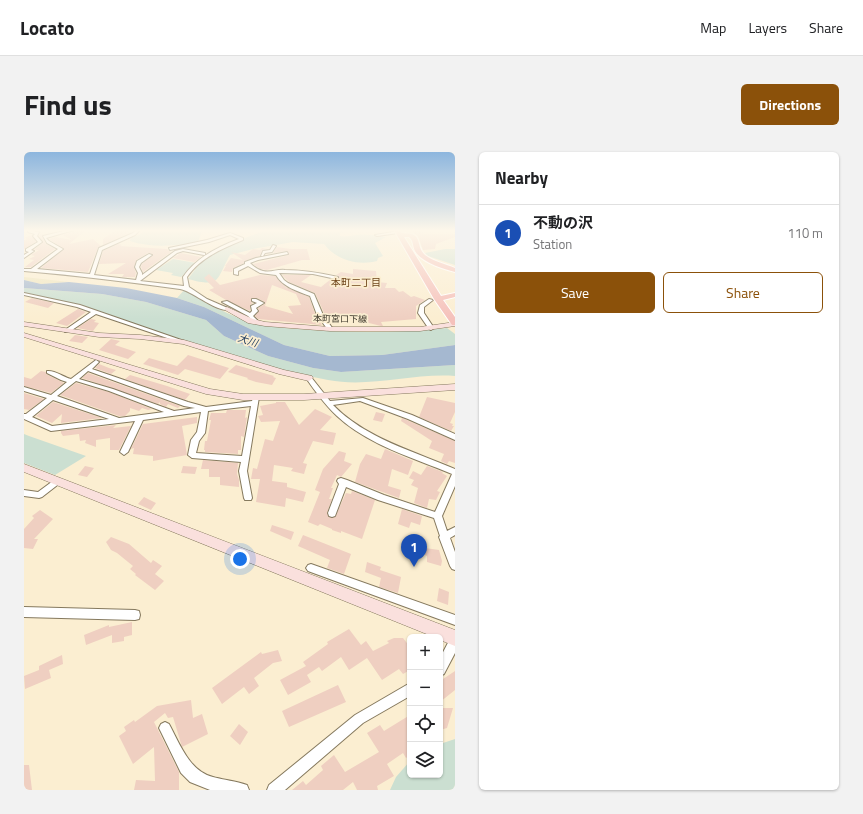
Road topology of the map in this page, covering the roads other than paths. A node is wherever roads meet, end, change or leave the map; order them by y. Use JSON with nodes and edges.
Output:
{"nodes":[{"id":1,"x":47,"y":260,"type":"edge"},
{"id":2,"x":97,"y":260,"type":"edge"},
{"id":3,"x":142,"y":260,"type":"edge"},
{"id":4,"x":165,"y":260,"type":"edge"},
{"id":5,"x":204,"y":260,"type":"edge"},
{"id":6,"x":255,"y":260,"type":"edge"},
{"id":7,"x":414,"y":260,"type":"edge"},
{"id":8,"x":431,"y":260,"type":"edge"},
{"id":9,"x":248,"y":264,"type":"junction"},
{"id":10,"x":24,"y":270,"type":"edge"},
{"id":11,"x":33,"y":270,"type":"junction"},
{"id":12,"x":455,"y":270,"type":"edge"},
{"id":13,"x":236,"y":274,"type":"dead end"},
{"id":14,"x":273,"y":274,"type":"junction"},
{"id":15,"x":92,"y":275,"type":"junction"},
{"id":16,"x":336,"y":278,"type":"dead end"},
{"id":17,"x":138,"y":280,"type":"junction"},
{"id":18,"x":187,"y":288,"type":"junction"},
{"id":19,"x":24,"y":294,"type":"edge"},
{"id":20,"x":455,"y":295,"type":"edge"},
{"id":21,"x":434,"y":299,"type":"junction"},
{"id":22,"x":254,"y":300,"type":"dead end"},
{"id":23,"x":226,"y":305,"type":"joint"},
{"id":24,"x":95,"y":312,"type":"junction"},
{"id":25,"x":253,"y":319,"type":"junction"},
{"id":26,"x":455,"y":323,"type":"edge"},
{"id":27,"x":24,"y":324,"type":"edge"},
{"id":28,"x":431,"y":328,"type":"junction"},
{"id":29,"x":330,"y":329,"type":"junction"},
{"id":30,"x":67,"y":331,"type":"junction"},
{"id":31,"x":24,"y":334,"type":"edge"},
{"id":32,"x":184,"y":342,"type":"junction"},
{"id":33,"x":96,"y":362,"type":"dead end"},
{"id":34,"x":87,"y":369,"type":"junction"},
{"id":35,"x":49,"y":372,"type":"dead end"},
{"id":36,"x":309,"y":378,"type":"joint"},
{"id":37,"x":73,"y":380,"type":"junction"},
{"id":38,"x":455,"y":387,"type":"edge"},
{"id":39,"x":24,"y":389,"type":"edge"},
{"id":40,"x":323,"y":396,"type":"junction"},
{"id":41,"x":52,"y":397,"type":"junction"},
{"id":42,"x":255,"y":400,"type":"junction"},
{"id":43,"x":329,"y":403,"type":"junction"},
{"id":44,"x":205,"y":409,"type":"junction"},
{"id":45,"x":173,"y":413,"type":"junction"},
{"id":46,"x":25,"y":417,"type":"edge"},
{"id":47,"x":140,"y":418,"type":"junction"},
{"id":48,"x":120,"y":421,"type":"junction"},
{"id":49,"x":455,"y":437,"type":"edge"},
{"id":50,"x":124,"y":452,"type":"dead end"},
{"id":51,"x":244,"y":459,"type":"junction"},
{"id":52,"x":24,"y":468,"type":"edge"},
{"id":53,"x":455,"y":472,"type":"edge"},
{"id":54,"x":455,"y":476,"type":"edge"},
{"id":55,"x":57,"y":481,"type":"junction"},
{"id":56,"x":24,"y":493,"type":"edge"},
{"id":57,"x":248,"y":498,"type":"dead end"},
{"id":58,"x":332,"y":513,"type":"dead end"},
{"id":59,"x":438,"y":516,"type":"junction"},
{"id":60,"x":455,"y":532,"type":"edge"},
{"id":61,"x":444,"y":537,"type":"junction"},
{"id":62,"x":455,"y":566,"type":"edge"},
{"id":63,"x":311,"y":568,"type":"dead end"},
{"id":64,"x":24,"y":612,"type":"edge"},
{"id":65,"x":135,"y":615,"type":"dead end"},
{"id":66,"x":455,"y":620,"type":"edge"},
{"id":67,"x":455,"y":638,"type":"edge"},
{"id":68,"x":455,"y":641,"type":"edge"},
{"id":69,"x":443,"y":664,"type":"edge"},
{"id":70,"x":407,"y":691,"type":"edge"},
{"id":71,"x":165,"y":728,"type":"dead end"},
{"id":72,"x":242,"y":790,"type":"edge"},
{"id":73,"x":274,"y":790,"type":"edge"}],
"edges":[{"from":1,"to":11,"type":"street"},
{"from":2,"to":15,"type":"street"},
{"from":3,"to":17,"type":"street"},
{"from":4,"to":17,"type":"street"},
{"from":5,"to":18,"type":"street"},
{"from":6,"to":9,"type":"street"},
{"from":7,"to":21,"type":"main road"},
{"from":8,"to":12,"type":"main road"},
{"from":9,"to":13,"type":"street"},
{"from":9,"to":14,"type":"street"},
{"from":10,"to":11,"type":"street"},
{"from":11,"to":15,"type":"street"},
{"from":14,"to":16,"type":"street"},
{"from":14,"to":29,"type":"street"},
{"from":15,"to":17,"type":"street"},
{"from":17,"to":18,"type":"street"},
{"from":18,"to":23,"type":"street"},
{"from":19,"to":24,"type":"street"},
{"from":20,"to":21,"type":"main road"},
{"from":21,"to":26,"type":"main road"},
{"from":21,"to":28,"type":"street"},
{"from":22,"to":25,"type":"street"},
{"from":23,"to":25,"type":"street","name":"本町宮口下線"},
{"from":24,"to":30,"type":"street"},
{"from":24,"to":32,"type":"street"},
{"from":25,"to":29,"type":"street","name":"本町宮口下線"},
{"from":26,"to":28,"type":"street","name":"本町宮口下線"},
{"from":27,"to":30,"type":"street"},
{"from":28,"to":29,"type":"street","name":"本町宮口下線"},
{"from":30,"to":32,"type":"street"},
{"from":31,"to":42,"type":"street"},
{"from":32,"to":36,"type":"street"},
{"from":33,"to":34,"type":"street"},
{"from":34,"to":37,"type":"street"},
{"from":34,"to":44,"type":"street"},
{"from":35,"to":37,"type":"street"},
{"from":36,"to":40,"type":"street"},
{"from":37,"to":41,"type":"street"},
{"from":37,"to":45,"type":"street"},
{"from":38,"to":40,"type":"street"},
{"from":39,"to":41,"type":"street"},
{"from":40,"to":42,"type":"street"},
{"from":40,"to":43,"type":"street"},
{"from":41,"to":46,"type":"street"},
{"from":41,"to":48,"type":"street"},
{"from":42,"to":44,"type":"street"},
{"from":42,"to":51,"type":"street"},
{"from":43,"to":49,"type":"street"},
{"from":43,"to":53,"type":"street"},
{"from":44,"to":45,"type":"street"},
{"from":44,"to":51,"type":"street"},
{"from":45,"to":47,"type":"street"},
{"from":46,"to":48,"type":"street"},
{"from":47,"to":48,"type":"street"},
{"from":47,"to":50,"type":"street"},
{"from":51,"to":57,"type":"street"},
{"from":52,"to":55,"type":"street"},
{"from":54,"to":59,"type":"street"},
{"from":55,"to":56,"type":"street"},
{"from":55,"to":67,"type":"street"},
{"from":58,"to":59,"type":"street"},
{"from":59,"to":61,"type":"street"},
{"from":60,"to":61,"type":"street"},
{"from":61,"to":62,"type":"street"},
{"from":63,"to":66,"type":"street"},
{"from":64,"to":65,"type":"street"},
{"from":68,"to":69,"type":"street"},
{"from":70,"to":73,"type":"street"},
{"from":71,"to":72,"type":"street"}]}
